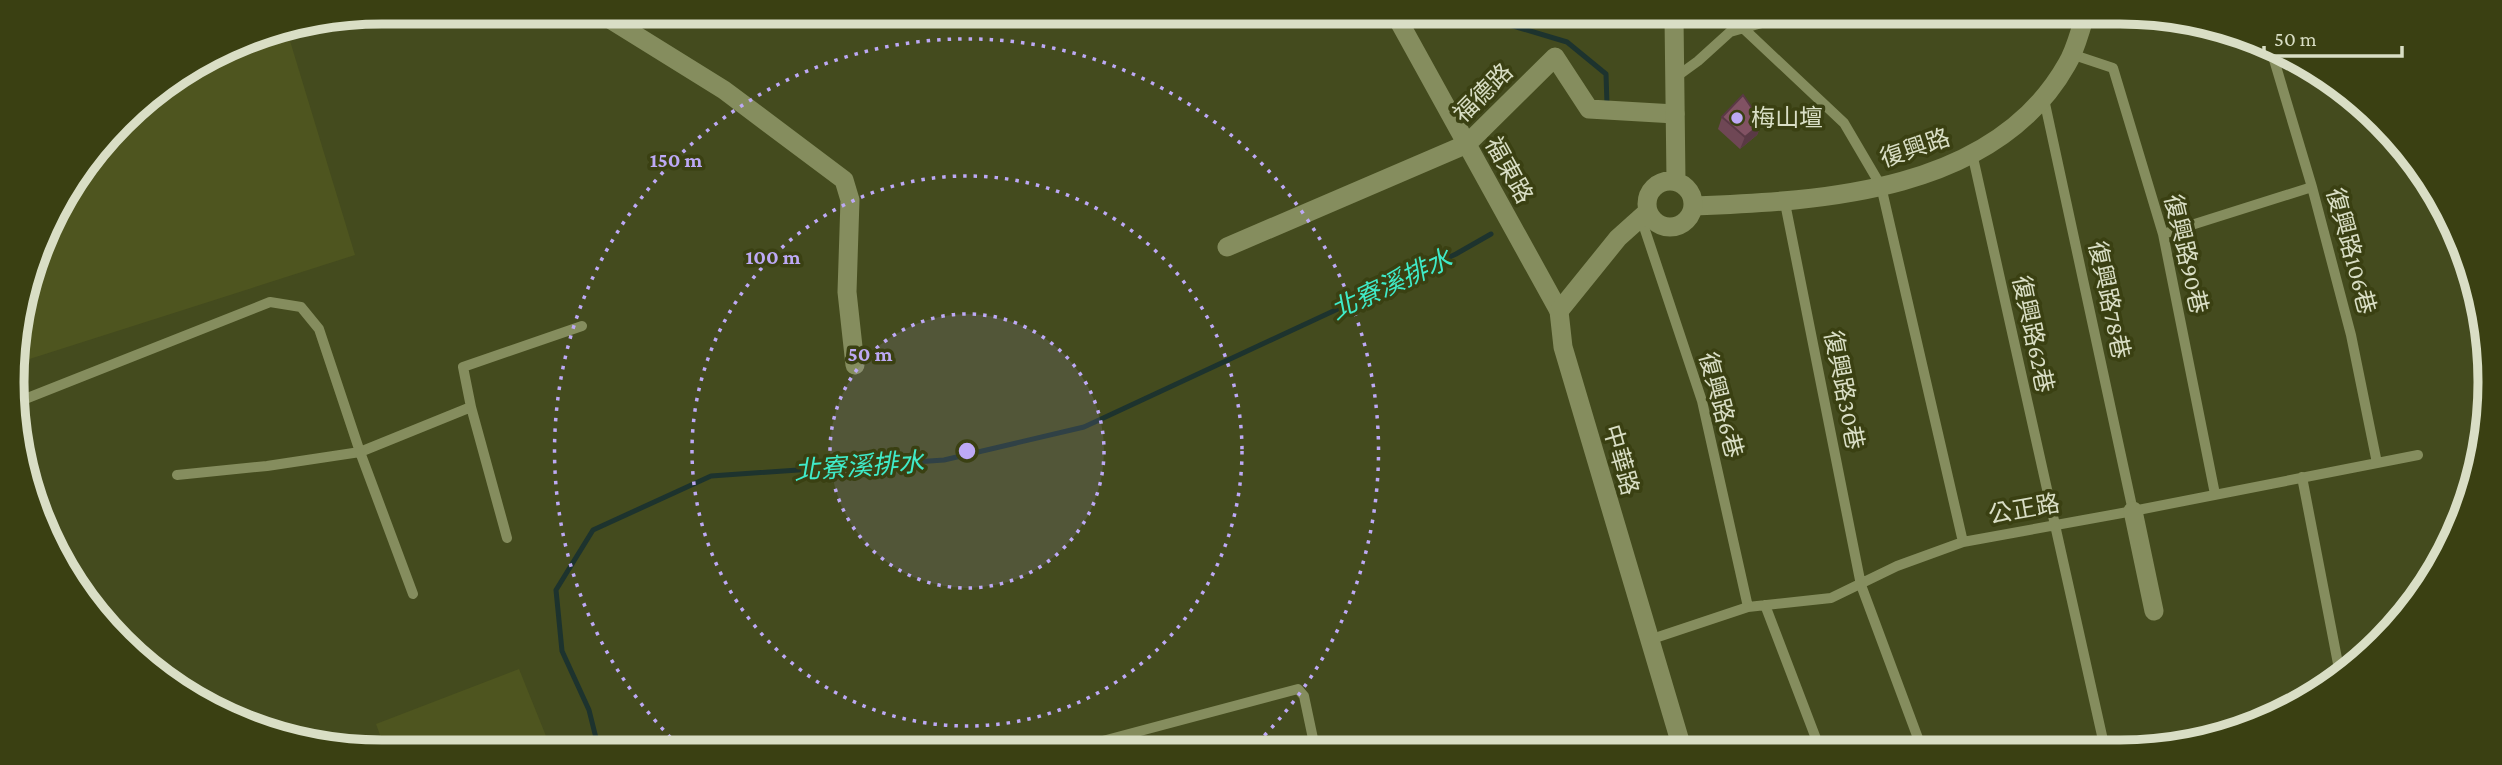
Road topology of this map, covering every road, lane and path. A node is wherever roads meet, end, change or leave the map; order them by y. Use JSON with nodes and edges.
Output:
{"nodes":[{"id":1,"x":618,"y":24,"type":"edge"},
{"id":2,"x":1400,"y":24,"type":"edge"},
{"id":3,"x":1674,"y":24,"type":"edge"},
{"id":4,"x":1757,"y":24,"type":"edge"},
{"id":5,"x":2082,"y":24,"type":"edge"},
{"id":6,"x":1743,"y":28,"type":"junction"},
{"id":7,"x":2071,"y":54,"type":"junction"},
{"id":8,"x":2274,"y":59,"type":"edge"},
{"id":9,"x":1675,"y":78,"type":"junction"},
{"id":10,"x":2044,"y":98,"type":"junction"},
{"id":11,"x":1675,"y":114,"type":"junction"},
{"id":12,"x":1467,"y":144,"type":"junction"},
{"id":13,"x":1972,"y":153,"type":"junction"},
{"id":14,"x":1676,"y":181,"type":"junction"},
{"id":15,"x":1881,"y":186,"type":"junction"},
{"id":16,"x":2312,"y":187,"type":"junction"},
{"id":17,"x":1785,"y":202,"type":"junction"},
{"id":18,"x":1694,"y":206,"type":"junction"},
{"id":19,"x":1644,"y":214,"type":"junction"},
{"id":20,"x":2163,"y":234,"type":"junction"},
{"id":21,"x":1227,"y":247,"type":"dead end"},
{"id":22,"x":1559,"y":311,"type":"junction"},
{"id":23,"x":582,"y":326,"type":"dead end"},
{"id":24,"x":855,"y":365,"type":"dead end"},
{"id":25,"x":25,"y":399,"type":"edge"},
{"id":26,"x":471,"y":407,"type":"junction"},
{"id":27,"x":360,"y":452,"type":"junction"},
{"id":28,"x":2418,"y":456,"type":"dead end"},
{"id":29,"x":2377,"y":464,"type":"junction"},
{"id":30,"x":177,"y":475,"type":"dead end"},
{"id":31,"x":2302,"y":477,"type":"junction"},
{"id":32,"x":2215,"y":494,"type":"junction"},
{"id":33,"x":2133,"y":511,"type":"junction"},
{"id":34,"x":2054,"y":524,"type":"junction"},
{"id":35,"x":507,"y":538,"type":"dead end"},
{"id":36,"x":1963,"y":542,"type":"junction"},
{"id":37,"x":1861,"y":585,"type":"junction"},
{"id":38,"x":413,"y":594,"type":"dead end"},
{"id":39,"x":1765,"y":605,"type":"junction"},
{"id":40,"x":1748,"y":607,"type":"junction"},
{"id":41,"x":2154,"y":611,"type":"dead end"},
{"id":42,"x":1649,"y":640,"type":"junction"},
{"id":43,"x":2338,"y":666,"type":"edge"},
{"id":44,"x":1106,"y":740,"type":"edge"},
{"id":45,"x":1313,"y":740,"type":"edge"},
{"id":46,"x":1680,"y":740,"type":"edge"},
{"id":47,"x":1817,"y":740,"type":"edge"},
{"id":48,"x":1919,"y":740,"type":"edge"},
{"id":49,"x":2103,"y":740,"type":"edge"}],
"edges":[{"from":1,"to":24,"type":"street"},
{"from":2,"to":12,"type":"street","name":"福東路"},
{"from":3,"to":9,"type":"street"},
{"from":4,"to":6,"type":"lane"},
{"from":5,"to":7,"type":"street","name":"復興路"},
{"from":6,"to":9,"type":"lane"},
{"from":6,"to":15,"type":"lane"},
{"from":7,"to":10,"type":"street","name":"復興路"},
{"from":7,"to":20,"type":"lane","name":"復興路90巷"},
{"from":8,"to":16,"type":"lane","name":"復興路106巷"},
{"from":9,"to":11,"type":"street"},
{"from":10,"to":13,"type":"street","name":"復興路"},
{"from":10,"to":33,"type":"lane","name":"復興路78巷"},
{"from":11,"to":12,"type":"street","name":"福德路"},
{"from":11,"to":14,"type":"street"},
{"from":12,"to":21,"type":"street","name":"福德路"},
{"from":12,"to":22,"type":"street","name":"福東路"},
{"from":13,"to":15,"type":"street","name":"復興路"},
{"from":13,"to":34,"type":"lane","name":"復興路62巷"},
{"from":14,"to":18,"type":"street"},
{"from":14,"to":19,"type":"street"},
{"from":15,"to":17,"type":"street","name":"復興路"},
{"from":15,"to":36,"type":"lane"},
{"from":16,"to":20,"type":"lane"},
{"from":16,"to":29,"type":"lane","name":"復興路106巷"},
{"from":17,"to":18,"type":"street","name":"復興路"},
{"from":17,"to":37,"type":"lane","name":"復興路30巷"},
{"from":18,"to":19,"type":"street"},
{"from":19,"to":22,"type":"street"},
{"from":19,"to":40,"type":"lane","name":"復興路6巷"},
{"from":20,"to":32,"type":"lane","name":"復興路90巷"},
{"from":22,"to":42,"type":"street","name":"中華路"},
{"from":23,"to":26,"type":"lane"},
{"from":25,"to":27,"type":"lane"},
{"from":26,"to":27,"type":"lane"},
{"from":26,"to":35,"type":"lane"},
{"from":27,"to":30,"type":"lane"},
{"from":27,"to":38,"type":"lane"},
{"from":28,"to":29,"type":"lane","name":"公正路"},
{"from":29,"to":31,"type":"lane","name":"公正路"},
{"from":31,"to":32,"type":"lane","name":"公正路"},
{"from":31,"to":43,"type":"lane"},
{"from":32,"to":33,"type":"lane","name":"公正路"},
{"from":33,"to":34,"type":"lane","name":"公正路"},
{"from":33,"to":41,"type":"street"},
{"from":34,"to":36,"type":"lane","name":"公正路"},
{"from":34,"to":49,"type":"lane","name":"復興路62巷"},
{"from":36,"to":37,"type":"lane","name":"公正路"},
{"from":37,"to":39,"type":"lane","name":"公正路"},
{"from":37,"to":48,"type":"lane","name":"復興路30巷"},
{"from":39,"to":40,"type":"lane","name":"公正路"},
{"from":39,"to":47,"type":"lane"},
{"from":40,"to":42,"type":"lane","name":"公正路"},
{"from":42,"to":46,"type":"street","name":"中華路"},
{"from":44,"to":45,"type":"lane"}]}
